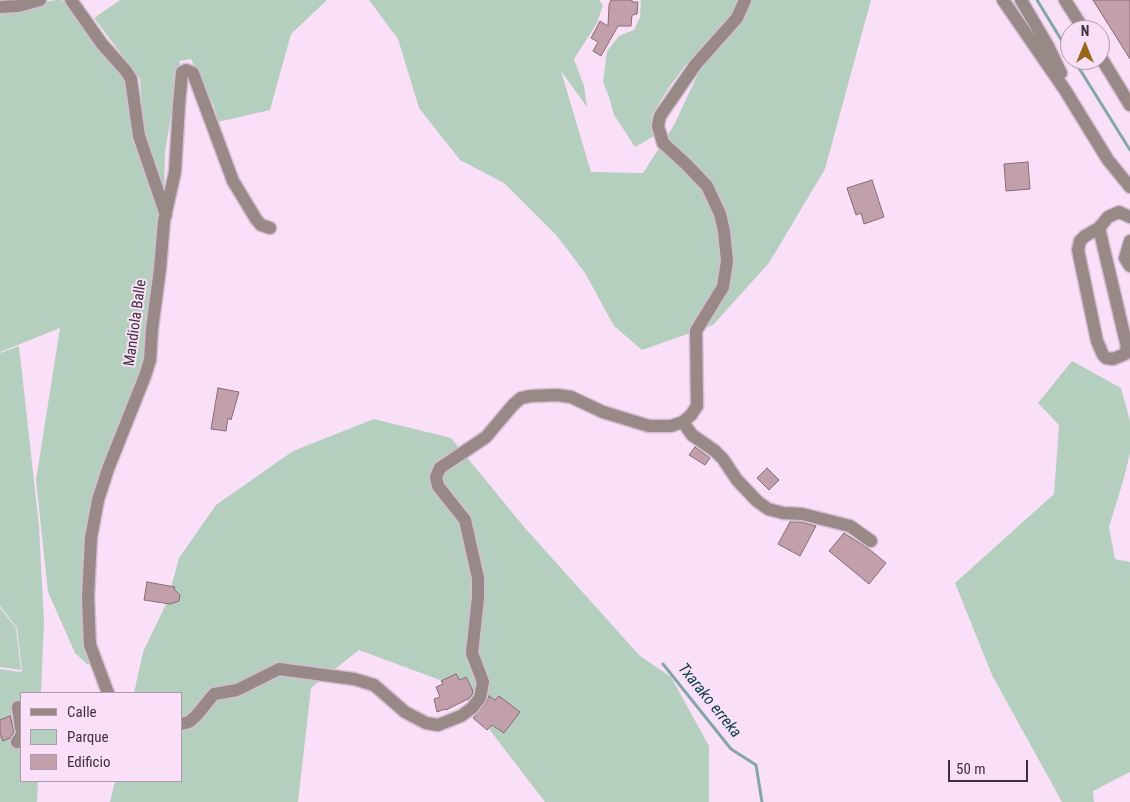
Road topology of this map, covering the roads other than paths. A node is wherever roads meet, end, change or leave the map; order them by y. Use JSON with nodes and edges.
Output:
{"nodes":[{"id":1,"x":40,"y":0,"type":"edge"},
{"id":2,"x":71,"y":0,"type":"edge"},
{"id":3,"x":745,"y":0,"type":"edge"},
{"id":4,"x":1002,"y":0,"type":"edge"},
{"id":5,"x":1021,"y":0,"type":"edge"},
{"id":6,"x":1065,"y":0,"type":"edge"},
{"id":7,"x":0,"y":7,"type":"edge"},
{"id":8,"x":1078,"y":20,"type":"edge"},
{"id":9,"x":1109,"y":70,"type":"edge"},
{"id":10,"x":1065,"y":90,"type":"junction"},
{"id":11,"x":1130,"y":105,"type":"edge"},
{"id":12,"x":1130,"y":187,"type":"edge"},
{"id":13,"x":166,"y":215,"type":"junction"},
{"id":14,"x":1130,"y":217,"type":"edge"},
{"id":15,"x":270,"y":228,"type":"dead end"},
{"id":16,"x":1099,"y":228,"type":"junction"},
{"id":17,"x":1130,"y":241,"type":"edge"},
{"id":18,"x":1130,"y":266,"type":"edge"},
{"id":19,"x":683,"y":422,"type":"junction"},
{"id":20,"x":870,"y":541,"type":"dead end"},
{"id":21,"x":108,"y":692,"type":"edge"},
{"id":22,"x":20,"y":709,"type":"edge"},
{"id":23,"x":20,"y":721,"type":"edge"},
{"id":24,"x":182,"y":724,"type":"edge"}],
"edges":[{"from":1,"to":7,"type":"street"},
{"from":2,"to":13,"type":"street","name":"Mandiola Balle"},
{"from":3,"to":19,"type":"street"},
{"from":4,"to":10,"type":"street"},
{"from":5,"to":10,"type":"street"},
{"from":6,"to":8,"type":"street"},
{"from":9,"to":11,"type":"street"},
{"from":10,"to":12,"type":"street"},
{"from":13,"to":15,"type":"street"},
{"from":13,"to":21,"type":"street","name":"Mandiola Balle"},
{"from":14,"to":16,"type":"street"},
{"from":16,"to":16,"type":"street"},
{"from":17,"to":18,"type":"street"},
{"from":19,"to":20,"type":"street"},
{"from":19,"to":24,"type":"street"},
{"from":22,"to":23,"type":"street"}]}
